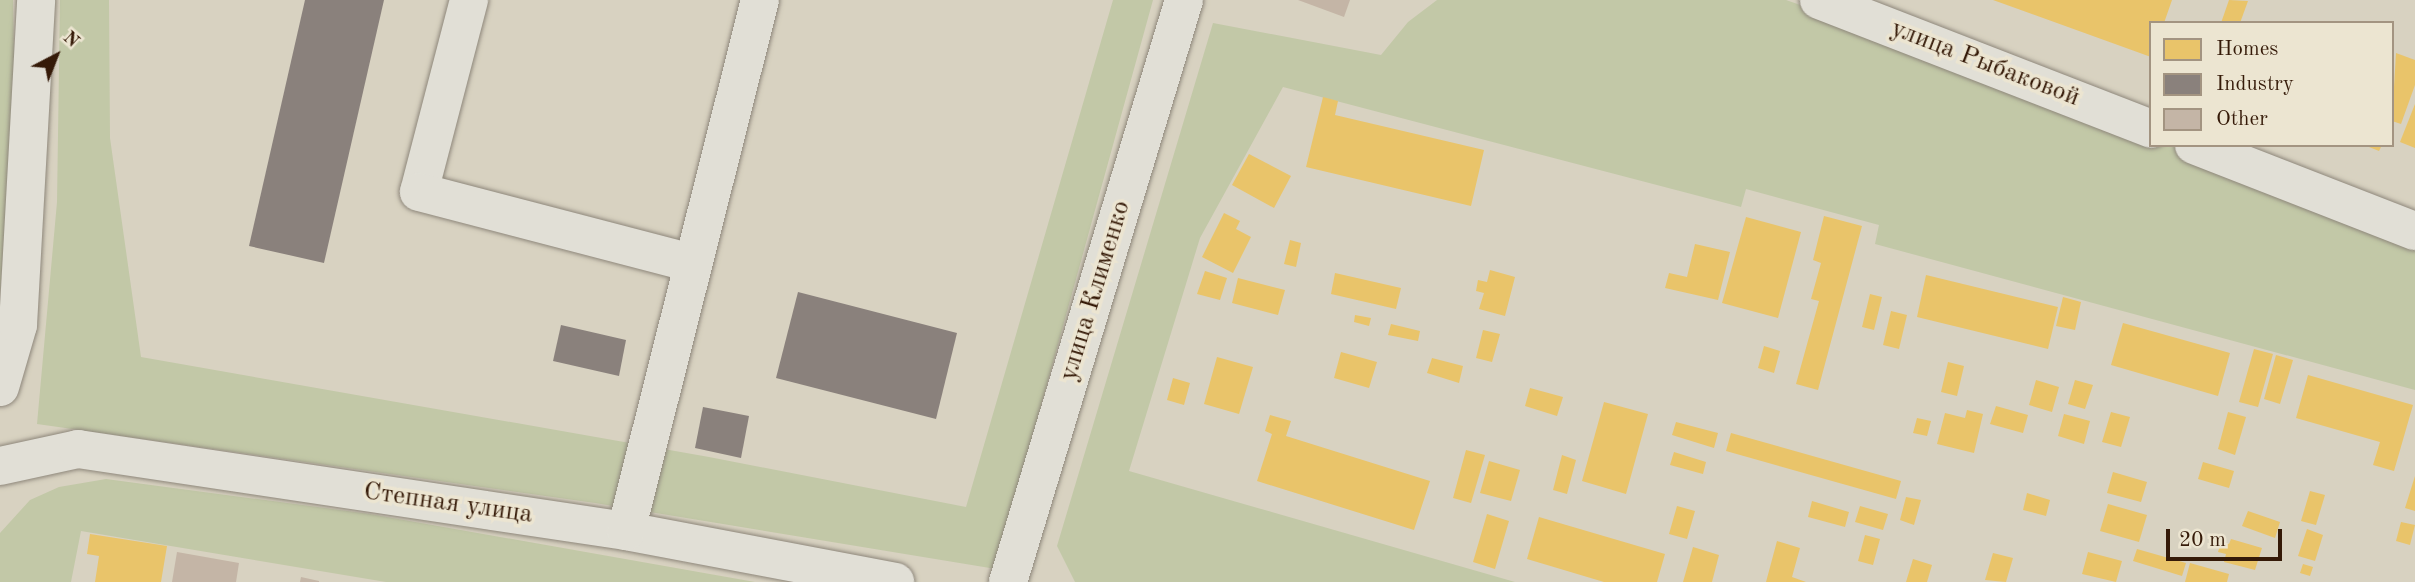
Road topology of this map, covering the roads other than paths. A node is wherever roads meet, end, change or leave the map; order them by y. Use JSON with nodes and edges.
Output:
{"nodes":[{"id":1,"x":36,"y":0,"type":"edge"},
{"id":2,"x":469,"y":0,"type":"edge"},
{"id":3,"x":760,"y":0,"type":"edge"},
{"id":4,"x":1184,"y":0,"type":"edge"},
{"id":5,"x":1819,"y":0,"type":"edge"},
{"id":6,"x":2149,"y":128,"type":"edge"},
{"id":7,"x":2199,"y":147,"type":"edge"},
{"id":8,"x":2415,"y":231,"type":"edge"},
{"id":9,"x":692,"y":263,"type":"junction"},
{"id":10,"x":0,"y":387,"type":"edge"},
{"id":11,"x":0,"y":466,"type":"edge"},
{"id":12,"x":626,"y":531,"type":"junction"},
{"id":13,"x":895,"y":582,"type":"edge"},
{"id":14,"x":1008,"y":582,"type":"edge"}],
"edges":[{"from":1,"to":10,"type":"street"},
{"from":2,"to":9,"type":"street"},
{"from":3,"to":9,"type":"street"},
{"from":4,"to":14,"type":"street","name":"улица Клименко"},
{"from":5,"to":6,"type":"street","name":"улица Рыбаковой"},
{"from":7,"to":8,"type":"street"},
{"from":9,"to":12,"type":"street"},
{"from":11,"to":12,"type":"street","name":"Степная улица"},
{"from":12,"to":13,"type":"street","name":"Степная улица"}]}
